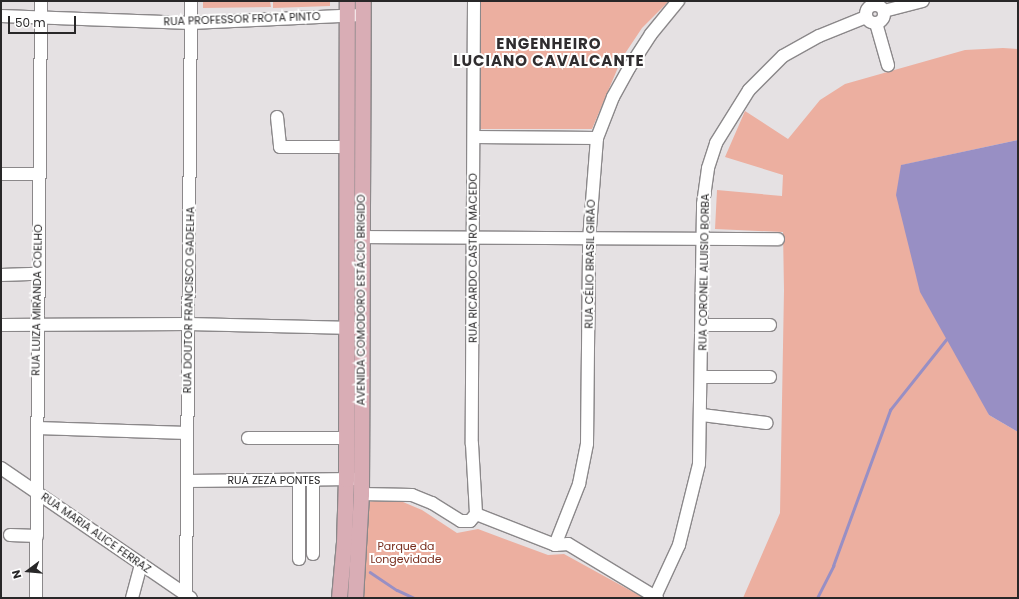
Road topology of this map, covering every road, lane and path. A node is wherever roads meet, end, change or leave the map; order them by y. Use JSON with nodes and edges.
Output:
{"nodes":[{"id":1,"x":41,"y":1,"type":"edge"},
{"id":2,"x":191,"y":1,"type":"edge"},
{"id":3,"x":474,"y":1,"type":"edge"},
{"id":4,"x":678,"y":1,"type":"edge"},
{"id":5,"x":923,"y":1,"type":"edge"},
{"id":6,"x":882,"y":7,"type":"edge"},
{"id":7,"x":347,"y":8,"type":"edge"},
{"id":8,"x":362,"y":8,"type":"edge"},
{"id":9,"x":869,"y":13,"type":"edge"},
{"id":10,"x":1,"y":16,"type":"edge"},
{"id":11,"x":40,"y":18,"type":"junction"},
{"id":12,"x":191,"y":23,"type":"junction"},
{"id":13,"x":888,"y":65,"type":"dead end"},
{"id":14,"x":277,"y":117,"type":"dead end"},
{"id":15,"x":474,"y":137,"type":"junction"},
{"id":16,"x":597,"y":138,"type":"junction"},
{"id":17,"x":346,"y":147,"type":"junction"},
{"id":18,"x":1,"y":174,"type":"edge"},
{"id":19,"x":39,"y":174,"type":"junction"},
{"id":20,"x":361,"y":237,"type":"junction"},
{"id":21,"x":473,"y":239,"type":"junction"},
{"id":22,"x":778,"y":239,"type":"dead end"},
{"id":23,"x":589,"y":240,"type":"junction"},
{"id":24,"x":702,"y":240,"type":"junction"},
{"id":25,"x":37,"y":274,"type":"junction"},
{"id":26,"x":1,"y":276,"type":"edge"},
{"id":27,"x":37,"y":324,"type":"junction"},
{"id":28,"x":188,"y":324,"type":"junction"},
{"id":29,"x":1,"y":325,"type":"edge"},
{"id":30,"x":702,"y":325,"type":"junction"},
{"id":31,"x":770,"y":325,"type":"dead end"},
{"id":32,"x":345,"y":328,"type":"junction"},
{"id":33,"x":361,"y":328,"type":"junction"},
{"id":34,"x":702,"y":377,"type":"junction"},
{"id":35,"x":770,"y":377,"type":"dead end"},
{"id":36,"x":702,"y":415,"type":"junction"},
{"id":37,"x":767,"y":423,"type":"dead end"},
{"id":38,"x":37,"y":428,"type":"junction"},
{"id":39,"x":187,"y":433,"type":"junction"},
{"id":40,"x":248,"y":438,"type":"dead end"},
{"id":41,"x":346,"y":438,"type":"junction"},
{"id":42,"x":1,"y":468,"type":"edge"},
{"id":43,"x":299,"y":480,"type":"junction"},
{"id":44,"x":313,"y":480,"type":"junction"},
{"id":45,"x":346,"y":480,"type":"junction"},
{"id":46,"x":187,"y":481,"type":"junction"},
{"id":47,"x":361,"y":487,"type":"junction"},
{"id":48,"x":37,"y":492,"type":"junction"},
{"id":49,"x":476,"y":514,"type":"junction"},
{"id":50,"x":10,"y":535,"type":"dead end"},
{"id":51,"x":37,"y":536,"type":"junction"},
{"id":52,"x":556,"y":545,"type":"junction"},
{"id":53,"x":313,"y":554,"type":"dead end"},
{"id":54,"x":299,"y":559,"type":"dead end"},
{"id":55,"x":141,"y":564,"type":"junction"},
{"id":56,"x":188,"y":597,"type":"edge"},
{"id":57,"x":656,"y":597,"type":"edge"},
{"id":58,"x":36,"y":598,"type":"edge"},
{"id":59,"x":132,"y":598,"type":"edge"},
{"id":60,"x":339,"y":598,"type":"edge"},
{"id":61,"x":355,"y":598,"type":"edge"}],
"edges":[{"from":1,"to":11,"type":"street","name":"RUA LUIZA MIRANDA COELHO"},
{"from":2,"to":12,"type":"street","name":"RUA DOUTOR FRANCISCO GADELHA"},
{"from":3,"to":15,"type":"street","name":"RUA RICARDO CASTRO MACEDO"},
{"from":4,"to":16,"type":"street","name":"RUA CÉLIO BRASIL GIRÃO"},
{"from":5,"to":6,"type":"street"},
{"from":6,"to":9,"type":"street","name":"RUA CORONEL ALUISIO BORBA"},
{"from":6,"to":9,"type":"street"},
{"from":7,"to":8,"type":"street","name":"RUA PROFESSOR FROTA PINTO"},
{"from":7,"to":12,"type":"street","name":"RUA PROFESSOR FROTA PINTO"},
{"from":7,"to":17,"type":"main road","name":"AVENIDA COMODORO ESTÁCIO BRIGIDO"},
{"from":8,"to":20,"type":"main road","name":"AVENIDA COMODORO ESTÁCIO BRIGIDO"},
{"from":9,"to":13,"type":"street"},
{"from":9,"to":24,"type":"street","name":"RUA CORONEL ALUISIO BORBA"},
{"from":10,"to":11,"type":"street","name":"RUA PROFESSOR FROTA PINTO"},
{"from":11,"to":12,"type":"street","name":"RUA PROFESSOR FROTA PINTO"},
{"from":11,"to":19,"type":"street","name":"RUA LUIZA MIRANDA COELHO"},
{"from":12,"to":28,"type":"street","name":"RUA DOUTOR FRANCISCO GADELHA"},
{"from":14,"to":17,"type":"street"},
{"from":15,"to":16,"type":"street"},
{"from":15,"to":21,"type":"street","name":"RUA RICARDO CASTRO MACEDO"},
{"from":16,"to":23,"type":"street","name":"RUA CÉLIO BRASIL GIRÃO"},
{"from":17,"to":32,"type":"main road","name":"AVENIDA COMODORO ESTÁCIO BRIGIDO"},
{"from":18,"to":19,"type":"street"},
{"from":19,"to":25,"type":"street","name":"RUA LUIZA MIRANDA COELHO"},
{"from":20,"to":21,"type":"street"},
{"from":20,"to":33,"type":"main road","name":"AVENIDA COMODORO ESTÁCIO BRIGIDO"},
{"from":21,"to":23,"type":"street"},
{"from":21,"to":49,"type":"street","name":"RUA RICARDO CASTRO MACEDO"},
{"from":22,"to":24,"type":"street"},
{"from":23,"to":24,"type":"street"},
{"from":23,"to":52,"type":"street","name":"RUA CÉLIO BRASIL GIRÃO"},
{"from":24,"to":30,"type":"street","name":"RUA CORONEL ALUISIO BORBA"},
{"from":25,"to":26,"type":"street"},
{"from":25,"to":27,"type":"street","name":"RUA LUIZA MIRANDA COELHO"},
{"from":27,"to":28,"type":"street"},
{"from":27,"to":29,"type":"street"},
{"from":27,"to":38,"type":"street","name":"RUA LUIZA MIRANDA COELHO"},
{"from":28,"to":32,"type":"street"},
{"from":28,"to":39,"type":"street","name":"RUA DOUTOR FRANCISCO GADELHA"},
{"from":30,"to":31,"type":"street"},
{"from":30,"to":34,"type":"street","name":"RUA CORONEL ALUISIO BORBA"},
{"from":32,"to":33,"type":"street"},
{"from":32,"to":41,"type":"main road","name":"AVENIDA COMODORO ESTÁCIO BRIGIDO"},
{"from":33,"to":47,"type":"main road","name":"AVENIDA COMODORO ESTÁCIO BRIGIDO"},
{"from":34,"to":35,"type":"street"},
{"from":34,"to":36,"type":"street","name":"RUA CORONEL ALUISIO BORBA"},
{"from":36,"to":37,"type":"street"},
{"from":36,"to":57,"type":"street","name":"RUA CORONEL ALUISIO BORBA"},
{"from":38,"to":39,"type":"street"},
{"from":38,"to":48,"type":"street","name":"RUA LUIZA MIRANDA COELHO"},
{"from":39,"to":46,"type":"street","name":"RUA DOUTOR FRANCISCO GADELHA"},
{"from":40,"to":41,"type":"street"},
{"from":41,"to":45,"type":"main road","name":"AVENIDA COMODORO ESTÁCIO BRIGIDO"},
{"from":42,"to":48,"type":"street","name":"RUA MARIA ALICE FERRAZ"},
{"from":43,"to":44,"type":"street","name":"RUA ZEZA PONTES"},
{"from":43,"to":46,"type":"street","name":"RUA ZEZA PONTES"},
{"from":43,"to":54,"type":"street"},
{"from":44,"to":45,"type":"street","name":"RUA ZEZA PONTES"},
{"from":44,"to":53,"type":"street"},
{"from":45,"to":47,"type":"street","name":"RUA ZEZA PONTES"},
{"from":45,"to":60,"type":"main road","name":"AVENIDA COMODORO ESTÁCIO BRIGIDO"},
{"from":46,"to":56,"type":"street","name":"RUA DOUTOR FRANCISCO GADELHA"},
{"from":47,"to":49,"type":"street","name":"RUA ZEZA PONTES"},
{"from":47,"to":61,"type":"main road","name":"AVENIDA COMODORO ESTÁCIO BRIGIDO"},
{"from":48,"to":51,"type":"street","name":"RUA LUIZA MIRANDA COELHO"},
{"from":48,"to":55,"type":"street","name":"RUA MARIA ALICE FERRAZ"},
{"from":49,"to":52,"type":"street"},
{"from":50,"to":51,"type":"street"},
{"from":51,"to":58,"type":"street","name":"RUA LUIZA MIRANDA COELHO"},
{"from":52,"to":57,"type":"street"},
{"from":55,"to":56,"type":"street","name":"RUA MARIA ALICE FERRAZ"},
{"from":55,"to":59,"type":"street"}]}
